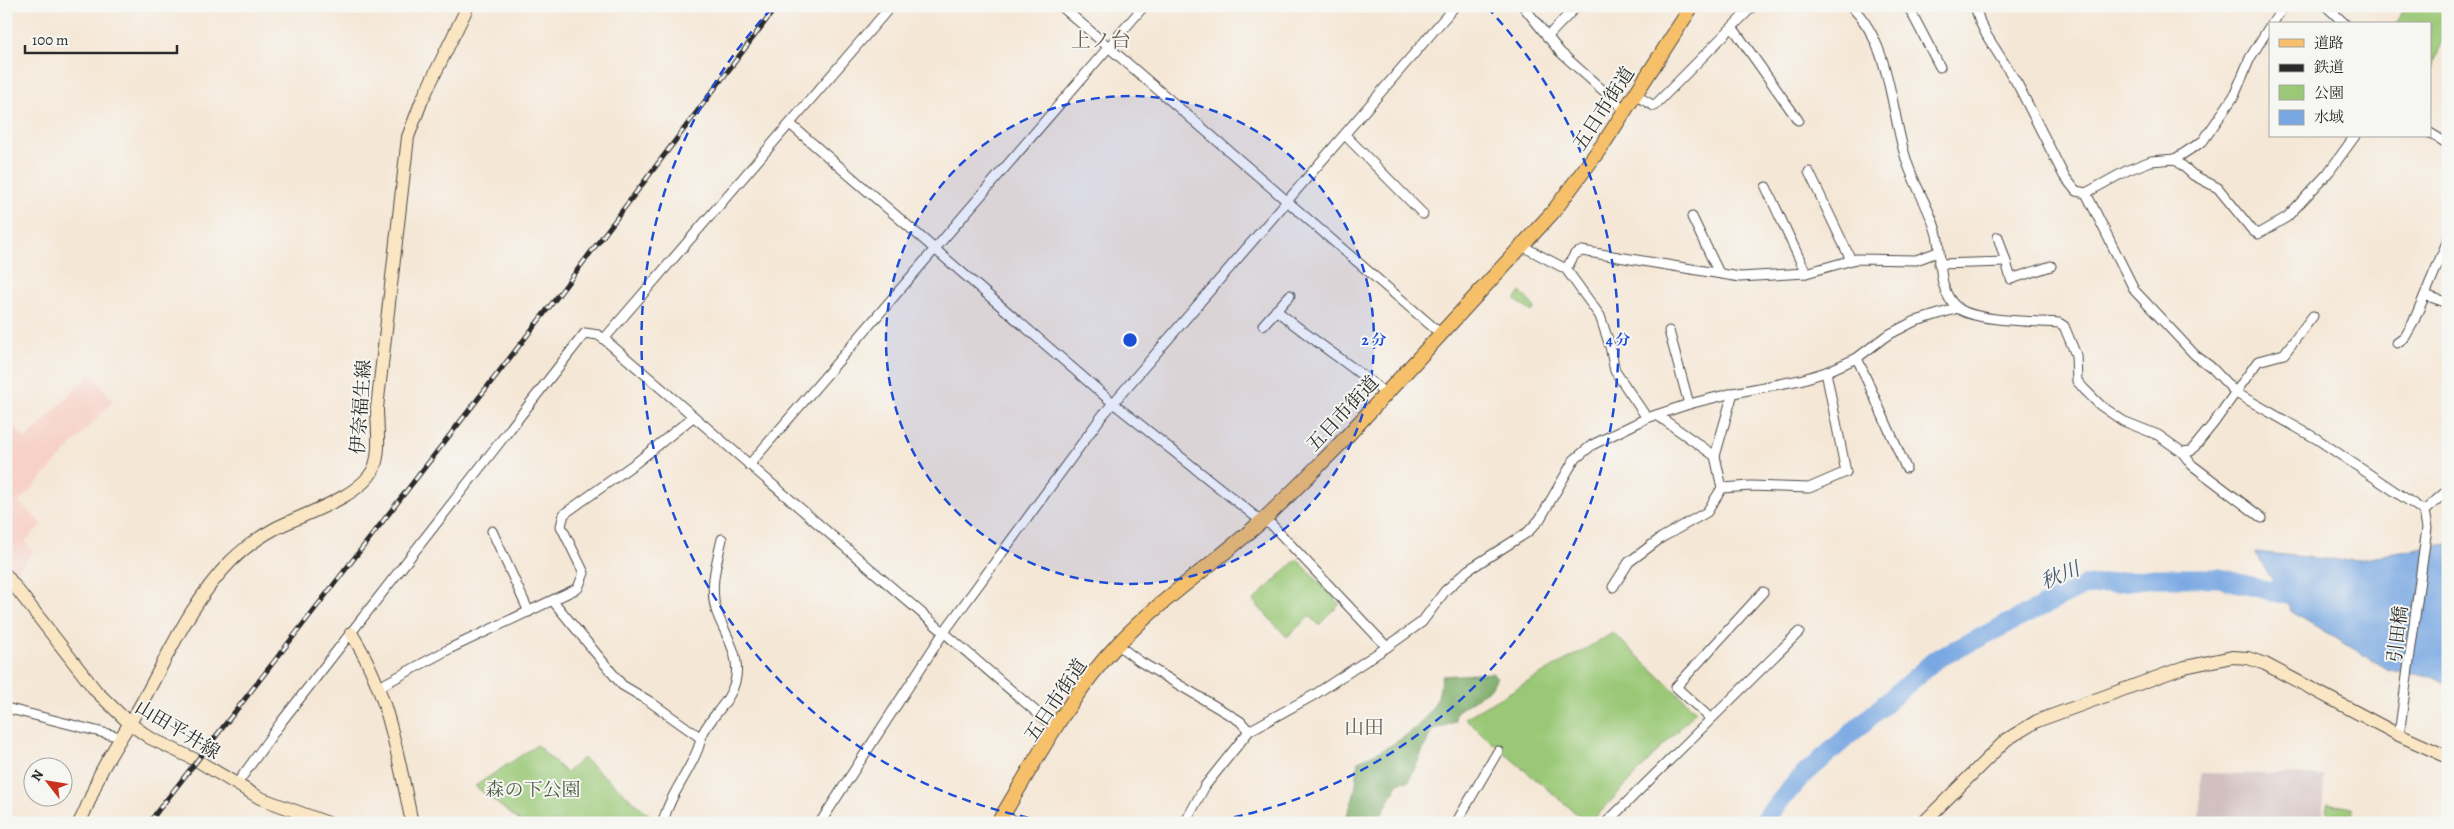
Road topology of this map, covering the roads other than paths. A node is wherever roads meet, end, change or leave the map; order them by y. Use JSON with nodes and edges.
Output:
{"nodes":[{"id":1,"x":468,"y":6,"type":"edge"},
{"id":2,"x":891,"y":6,"type":"edge"},
{"id":3,"x":1061,"y":6,"type":"edge"},
{"id":4,"x":1144,"y":6,"type":"edge"},
{"id":5,"x":1455,"y":6,"type":"edge"},
{"id":6,"x":1523,"y":6,"type":"edge"},
{"id":7,"x":1691,"y":6,"type":"edge"},
{"id":8,"x":1753,"y":6,"type":"edge"},
{"id":9,"x":1851,"y":6,"type":"edge"},
{"id":10,"x":1908,"y":6,"type":"edge"},
{"id":11,"x":1975,"y":6,"type":"edge"},
{"id":12,"x":2284,"y":6,"type":"edge"},
{"id":13,"x":1576,"y":8,"type":"dead end"},
{"id":14,"x":2330,"y":9,"type":"edge"},
{"id":15,"x":2273,"y":22,"type":"edge"},
{"id":16,"x":2334,"y":22,"type":"edge"},
{"id":17,"x":2344,"y":22,"type":"edge"},
{"id":18,"x":1733,"y":28,"type":"junction"},
{"id":19,"x":2269,"y":28,"type":"edge"},
{"id":20,"x":1547,"y":37,"type":"junction"},
{"id":21,"x":1109,"y":47,"type":"junction"},
{"id":22,"x":1940,"y":67,"type":"dead end"},
{"id":23,"x":1635,"y":95,"type":"junction"},
{"id":24,"x":1626,"y":110,"type":"junction"},
{"id":25,"x":1798,"y":120,"type":"dead end"},
{"id":26,"x":790,"y":124,"type":"junction"},
{"id":27,"x":2432,"y":134,"type":"edge"},
{"id":28,"x":1345,"y":136,"type":"junction"},
{"id":29,"x":2354,"y":138,"type":"edge"},
{"id":30,"x":2448,"y":144,"type":"edge"},
{"id":31,"x":2175,"y":159,"type":"junction"},
{"id":32,"x":1809,"y":172,"type":"dead end"},
{"id":33,"x":1766,"y":187,"type":"dead end"},
{"id":34,"x":2086,"y":193,"type":"junction"},
{"id":35,"x":1288,"y":202,"type":"junction"},
{"id":36,"x":1423,"y":214,"type":"dead end"},
{"id":37,"x":1692,"y":217,"type":"dead end"},
{"id":38,"x":1998,"y":237,"type":"dead end"},
{"id":39,"x":2448,"y":240,"type":"edge"},
{"id":40,"x":1522,"y":246,"type":"junction"},
{"id":41,"x":936,"y":250,"type":"junction"},
{"id":42,"x":1938,"y":252,"type":"junction"},
{"id":43,"x":1851,"y":260,"type":"junction"},
{"id":44,"x":2006,"y":262,"type":"junction"},
{"id":45,"x":1939,"y":264,"type":"junction"},
{"id":46,"x":2051,"y":266,"type":"dead end"},
{"id":47,"x":1566,"y":269,"type":"junction"},
{"id":48,"x":1719,"y":273,"type":"junction"},
{"id":49,"x":1806,"y":273,"type":"junction"},
{"id":50,"x":1290,"y":295,"type":"dead end"},
{"id":51,"x":2425,"y":295,"type":"junction"},
{"id":52,"x":2448,"y":303,"type":"edge"},
{"id":53,"x":1958,"y":308,"type":"junction"},
{"id":54,"x":1276,"y":310,"type":"junction"},
{"id":55,"x":2314,"y":316,"type":"dead end"},
{"id":56,"x":1263,"y":325,"type":"dead end"},
{"id":57,"x":1669,"y":331,"type":"dead end"},
{"id":58,"x":1441,"y":334,"type":"junction"},
{"id":59,"x":604,"y":339,"type":"junction"},
{"id":60,"x":2398,"y":343,"type":"dead end"},
{"id":61,"x":1857,"y":358,"type":"junction"},
{"id":62,"x":1826,"y":372,"type":"junction"},
{"id":63,"x":1733,"y":392,"type":"junction"},
{"id":64,"x":2236,"y":393,"type":"junction"},
{"id":65,"x":1386,"y":394,"type":"junction"},
{"id":66,"x":1113,"y":402,"type":"junction"},
{"id":67,"x":1689,"y":404,"type":"junction"},
{"id":68,"x":1657,"y":415,"type":"junction"},
{"id":69,"x":693,"y":417,"type":"junction"},
{"id":70,"x":1647,"y":418,"type":"junction"},
{"id":71,"x":2182,"y":452,"type":"junction"},
{"id":72,"x":1714,"y":456,"type":"junction"},
{"id":73,"x":749,"y":465,"type":"junction"},
{"id":74,"x":1906,"y":468,"type":"dead end"},
{"id":75,"x":1722,"y":488,"type":"junction"},
{"id":76,"x":2448,"y":490,"type":"edge"},
{"id":77,"x":2424,"y":511,"type":"junction"},
{"id":78,"x":2262,"y":518,"type":"dead end"},
{"id":79,"x":1261,"y":521,"type":"junction"},
{"id":80,"x":492,"y":531,"type":"dead end"},
{"id":81,"x":722,"y":538,"type":"dead end"},
{"id":82,"x":8,"y":583,"type":"edge"},
{"id":83,"x":1613,"y":587,"type":"dead end"},
{"id":84,"x":1763,"y":592,"type":"dead end"},
{"id":85,"x":553,"y":601,"type":"junction"},
{"id":86,"x":529,"y":612,"type":"junction"},
{"id":87,"x":944,"y":632,"type":"junction"},
{"id":88,"x":1800,"y":632,"type":"dead end"},
{"id":89,"x":351,"y":633,"type":"junction"},
{"id":90,"x":1118,"y":645,"type":"junction"},
{"id":91,"x":1387,"y":646,"type":"junction"},
{"id":92,"x":379,"y":687,"type":"junction"},
{"id":93,"x":6,"y":708,"type":"edge"},
{"id":94,"x":1710,"y":718,"type":"junction"},
{"id":95,"x":128,"y":724,"type":"junction"},
{"id":96,"x":1056,"y":729,"type":"junction"},
{"id":97,"x":2400,"y":730,"type":"junction"},
{"id":98,"x":1249,"y":731,"type":"junction"},
{"id":99,"x":120,"y":737,"type":"junction"},
{"id":100,"x":701,"y":738,"type":"junction"},
{"id":101,"x":1498,"y":751,"type":"dead end"},
{"id":102,"x":2448,"y":757,"type":"edge"},
{"id":103,"x":236,"y":786,"type":"junction"},
{"id":104,"x":1001,"y":819,"type":"edge"},
{"id":105,"x":79,"y":823,"type":"edge"},
{"id":106,"x":328,"y":823,"type":"edge"},
{"id":107,"x":412,"y":823,"type":"edge"},
{"id":108,"x":663,"y":823,"type":"edge"},
{"id":109,"x":820,"y":823,"type":"edge"},
{"id":110,"x":1019,"y":823,"type":"edge"},
{"id":111,"x":1185,"y":823,"type":"edge"},
{"id":112,"x":1456,"y":823,"type":"edge"},
{"id":113,"x":1606,"y":823,"type":"edge"},
{"id":114,"x":1923,"y":823,"type":"edge"}],
"edges":[{"from":1,"to":95,"type":"main road","name":"伊奈福生線"},
{"from":2,"to":26,"type":"street"},
{"from":3,"to":21,"type":"street"},
{"from":4,"to":21,"type":"street"},
{"from":5,"to":28,"type":"street"},
{"from":6,"to":20,"type":"street"},
{"from":7,"to":23,"type":"main road","name":"五日市街道"},
{"from":8,"to":18,"type":"street"},
{"from":9,"to":42,"type":"street"},
{"from":10,"to":22,"type":"street"},
{"from":11,"to":34,"type":"street"},
{"from":12,"to":15,"type":"street"},
{"from":13,"to":20,"type":"street"},
{"from":14,"to":16,"type":"street"},
{"from":14,"to":17,"type":"street"},
{"from":18,"to":23,"type":"street"},
{"from":18,"to":25,"type":"street"},
{"from":19,"to":31,"type":"street"},
{"from":20,"to":24,"type":"street"},
{"from":21,"to":35,"type":"street"},
{"from":21,"to":41,"type":"street"},
{"from":23,"to":24,"type":"main road","name":"五日市街道"},
{"from":24,"to":40,"type":"main road","name":"五日市街道"},
{"from":26,"to":41,"type":"street"},
{"from":26,"to":59,"type":"street"},
{"from":27,"to":30,"type":"street"},
{"from":28,"to":35,"type":"street"},
{"from":28,"to":36,"type":"street"},
{"from":29,"to":31,"type":"street"},
{"from":31,"to":34,"type":"street"},
{"from":32,"to":43,"type":"street"},
{"from":33,"to":49,"type":"street"},
{"from":34,"to":64,"type":"street"},
{"from":35,"to":58,"type":"street"},
{"from":35,"to":66,"type":"street"},
{"from":37,"to":48,"type":"street"},
{"from":38,"to":44,"type":"street"},
{"from":39,"to":51,"type":"street"},
{"from":40,"to":47,"type":"street"},
{"from":40,"to":58,"type":"main road","name":"五日市街道"},
{"from":41,"to":66,"type":"street"},
{"from":41,"to":73,"type":"street"},
{"from":42,"to":43,"type":"street"},
{"from":42,"to":45,"type":"street"},
{"from":43,"to":49,"type":"street"},
{"from":44,"to":45,"type":"street"},
{"from":44,"to":46,"type":"street"},
{"from":45,"to":53,"type":"street"},
{"from":47,"to":48,"type":"street"},
{"from":47,"to":70,"type":"street"},
{"from":48,"to":49,"type":"street"},
{"from":50,"to":54,"type":"street"},
{"from":51,"to":52,"type":"street"},
{"from":51,"to":60,"type":"street"},
{"from":53,"to":61,"type":"street"},
{"from":53,"to":71,"type":"street"},
{"from":54,"to":56,"type":"street"},
{"from":54,"to":65,"type":"street"},
{"from":55,"to":64,"type":"street"},
{"from":57,"to":67,"type":"street"},
{"from":58,"to":65,"type":"main road","name":"五日市街道"},
{"from":59,"to":69,"type":"street"},
{"from":59,"to":89,"type":"street"},
{"from":61,"to":62,"type":"street"},
{"from":61,"to":74,"type":"street"},
{"from":62,"to":63,"type":"street"},
{"from":62,"to":75,"type":"street"},
{"from":63,"to":67,"type":"street"},
{"from":63,"to":72,"type":"street"},
{"from":64,"to":71,"type":"street"},
{"from":64,"to":77,"type":"street"},
{"from":65,"to":79,"type":"main road","name":"五日市街道"},
{"from":66,"to":79,"type":"street"},
{"from":66,"to":87,"type":"street"},
{"from":67,"to":68,"type":"street"},
{"from":68,"to":70,"type":"street"},
{"from":68,"to":72,"type":"street"},
{"from":69,"to":73,"type":"street"},
{"from":69,"to":85,"type":"street"},
{"from":70,"to":91,"type":"street"},
{"from":71,"to":78,"type":"street"},
{"from":72,"to":75,"type":"street"},
{"from":73,"to":87,"type":"street"},
{"from":75,"to":83,"type":"street"},
{"from":76,"to":77,"type":"street"},
{"from":77,"to":97,"type":"street","name":"引田橋"},
{"from":79,"to":90,"type":"main road","name":"五日市街道"},
{"from":79,"to":91,"type":"street"},
{"from":80,"to":86,"type":"street"},
{"from":81,"to":100,"type":"street"},
{"from":82,"to":95,"type":"main road","name":"山田平井線"},
{"from":84,"to":94,"type":"street"},
{"from":85,"to":86,"type":"street"},
{"from":85,"to":100,"type":"street"},
{"from":86,"to":92,"type":"street"},
{"from":87,"to":96,"type":"street"},
{"from":87,"to":109,"type":"street"},
{"from":88,"to":94,"type":"street"},
{"from":89,"to":92,"type":"main road"},
{"from":89,"to":103,"type":"street"},
{"from":90,"to":96,"type":"main road","name":"五日市街道"},
{"from":90,"to":98,"type":"street"},
{"from":91,"to":98,"type":"street"},
{"from":92,"to":107,"type":"main road"},
{"from":93,"to":99,"type":"street"},
{"from":94,"to":113,"type":"street"},
{"from":95,"to":99,"type":"main road","name":"伊奈福生線"},
{"from":95,"to":103,"type":"main road","name":"山田平井線"},
{"from":96,"to":104,"type":"main road","name":"五日市街道"},
{"from":97,"to":102,"type":"main road"},
{"from":97,"to":114,"type":"main road"},
{"from":98,"to":111,"type":"street"},
{"from":99,"to":105,"type":"main road","name":"伊奈福生線"},
{"from":100,"to":108,"type":"street"},
{"from":101,"to":112,"type":"street"},
{"from":103,"to":106,"type":"main road","name":"山田平井線"},
{"from":104,"to":110,"type":"street"}]}
